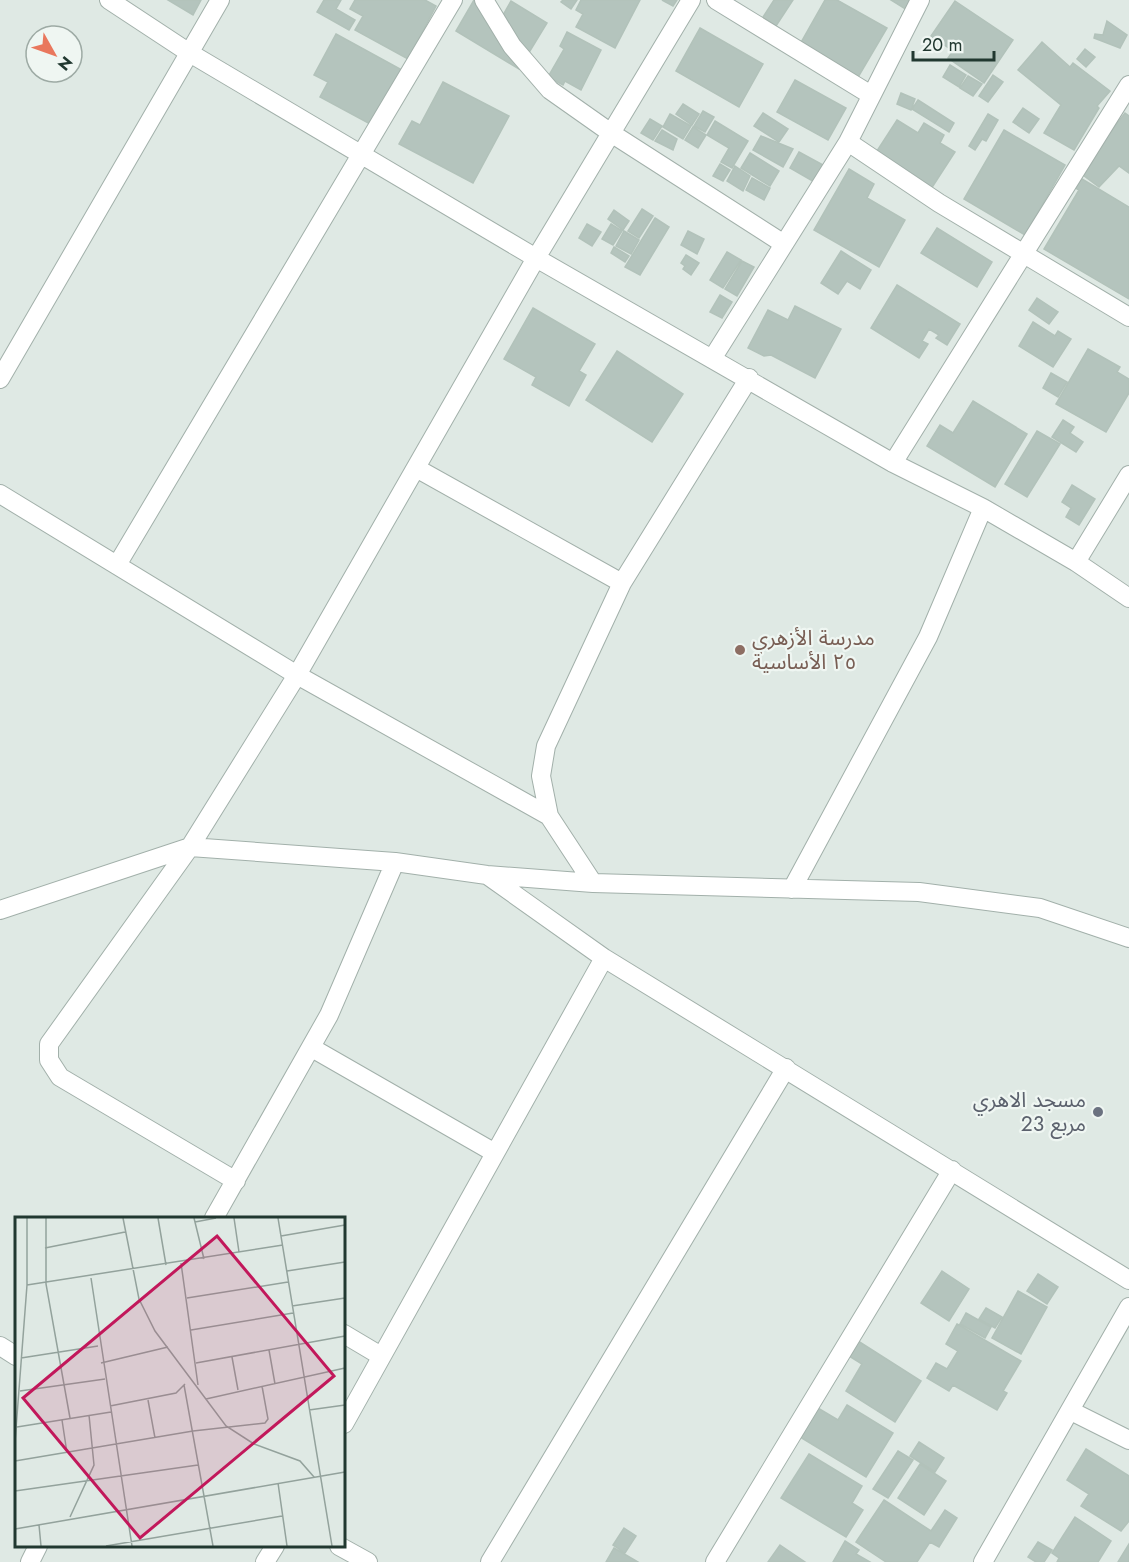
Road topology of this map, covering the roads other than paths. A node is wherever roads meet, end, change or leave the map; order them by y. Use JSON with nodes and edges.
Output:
{"nodes":[{"id":1,"x":109,"y":0,"type":"edge"},
{"id":2,"x":220,"y":0,"type":"edge"},
{"id":3,"x":453,"y":0,"type":"edge"},
{"id":4,"x":484,"y":0,"type":"edge"},
{"id":5,"x":691,"y":0,"type":"edge"},
{"id":6,"x":716,"y":0,"type":"edge"},
{"id":7,"x":920,"y":0,"type":"edge"},
{"id":8,"x":188,"y":52,"type":"junction"},
{"id":9,"x":1129,"y":86,"type":"edge"},
{"id":10,"x":871,"y":95,"type":"junction"},
{"id":11,"x":611,"y":133,"type":"junction"},
{"id":12,"x":848,"y":142,"type":"junction"},
{"id":13,"x":364,"y":154,"type":"junction"},
{"id":14,"x":784,"y":244,"type":"junction"},
{"id":15,"x":1024,"y":254,"type":"junction"},
{"id":16,"x":536,"y":258,"type":"junction"},
{"id":17,"x":1129,"y":317,"type":"edge"},
{"id":18,"x":712,"y":359,"type":"junction"},
{"id":19,"x":749,"y":378,"type":"junction"},
{"id":20,"x":0,"y":379,"type":"edge"},
{"id":21,"x":893,"y":463,"type":"junction"},
{"id":22,"x":416,"y":468,"type":"junction"},
{"id":23,"x":1129,"y":475,"type":"edge"},
{"id":24,"x":0,"y":494,"type":"edge"},
{"id":25,"x":983,"y":508,"type":"junction"},
{"id":26,"x":1076,"y":562,"type":"junction"},
{"id":27,"x":117,"y":565,"type":"junction"},
{"id":28,"x":622,"y":583,"type":"junction"},
{"id":29,"x":1129,"y":598,"type":"edge"},
{"id":30,"x":297,"y":675,"type":"junction"},
{"id":31,"x":549,"y":816,"type":"junction"},
{"id":32,"x":190,"y":847,"type":"junction"},
{"id":33,"x":395,"y":862,"type":"junction"},
{"id":34,"x":487,"y":875,"type":"junction"},
{"id":35,"x":593,"y":883,"type":"junction"},
{"id":36,"x":792,"y":889,"type":"junction"},
{"id":37,"x":0,"y":910,"type":"edge"},
{"id":38,"x":1129,"y":938,"type":"edge"},
{"id":39,"x":604,"y":958,"type":"junction"},
{"id":40,"x":312,"y":1048,"type":"junction"},
{"id":41,"x":786,"y":1068,"type":"junction"},
{"id":42,"x":495,"y":1153,"type":"junction"},
{"id":43,"x":952,"y":1170,"type":"junction"},
{"id":44,"x":236,"y":1181,"type":"junction"},
{"id":45,"x":215,"y":1217,"type":"edge"},
{"id":46,"x":1129,"y":1280,"type":"edge"},
{"id":47,"x":1129,"y":1306,"type":"edge"},
{"id":48,"x":345,"y":1335,"type":"edge"},
{"id":49,"x":0,"y":1346,"type":"edge"},
{"id":50,"x":15,"y":1355,"type":"edge"},
{"id":51,"x":381,"y":1356,"type":"junction"},
{"id":52,"x":1071,"y":1410,"type":"junction"},
{"id":53,"x":345,"y":1422,"type":"edge"},
{"id":54,"x":1129,"y":1440,"type":"edge"},
{"id":55,"x":37,"y":1547,"type":"edge"},
{"id":56,"x":273,"y":1547,"type":"edge"},
{"id":57,"x":342,"y":1547,"type":"edge"},
{"id":58,"x":30,"y":1562,"type":"edge"},
{"id":59,"x":265,"y":1562,"type":"edge"},
{"id":60,"x":368,"y":1562,"type":"edge"},
{"id":61,"x":490,"y":1562,"type":"edge"},
{"id":62,"x":715,"y":1562,"type":"edge"},
{"id":63,"x":983,"y":1562,"type":"edge"}],
"edges":[{"from":1,"to":8,"type":"street"},
{"from":2,"to":8,"type":"street"},
{"from":3,"to":13,"type":"street"},
{"from":4,"to":11,"type":"street"},
{"from":5,"to":11,"type":"street"},
{"from":6,"to":10,"type":"street"},
{"from":7,"to":10,"type":"street"},
{"from":8,"to":13,"type":"street"},
{"from":8,"to":20,"type":"street"},
{"from":9,"to":15,"type":"street"},
{"from":10,"to":12,"type":"street"},
{"from":11,"to":14,"type":"street"},
{"from":11,"to":16,"type":"street"},
{"from":12,"to":14,"type":"street"},
{"from":12,"to":15,"type":"street"},
{"from":13,"to":16,"type":"street"},
{"from":13,"to":27,"type":"street"},
{"from":14,"to":18,"type":"street"},
{"from":15,"to":17,"type":"street"},
{"from":15,"to":21,"type":"street"},
{"from":16,"to":18,"type":"street"},
{"from":16,"to":22,"type":"street"},
{"from":18,"to":19,"type":"street"},
{"from":19,"to":21,"type":"street"},
{"from":19,"to":28,"type":"street"},
{"from":21,"to":25,"type":"street"},
{"from":22,"to":28,"type":"street"},
{"from":22,"to":30,"type":"street"},
{"from":23,"to":26,"type":"street"},
{"from":24,"to":27,"type":"street"},
{"from":25,"to":26,"type":"street"},
{"from":25,"to":36,"type":"street"},
{"from":26,"to":29,"type":"street"},
{"from":27,"to":30,"type":"street"},
{"from":28,"to":31,"type":"street"},
{"from":30,"to":31,"type":"street"},
{"from":30,"to":32,"type":"street"},
{"from":31,"to":35,"type":"street"},
{"from":32,"to":33,"type":"street"},
{"from":32,"to":37,"type":"street"},
{"from":32,"to":44,"type":"street"},
{"from":33,"to":34,"type":"street"},
{"from":33,"to":40,"type":"street"},
{"from":34,"to":35,"type":"street"},
{"from":34,"to":39,"type":"street"},
{"from":35,"to":36,"type":"street"},
{"from":36,"to":38,"type":"street"},
{"from":39,"to":41,"type":"street"},
{"from":39,"to":42,"type":"street"},
{"from":40,"to":42,"type":"street"},
{"from":40,"to":44,"type":"street"},
{"from":41,"to":43,"type":"street"},
{"from":41,"to":61,"type":"street"},
{"from":42,"to":51,"type":"street"},
{"from":43,"to":46,"type":"street"},
{"from":43,"to":62,"type":"street"},
{"from":44,"to":45,"type":"street"},
{"from":47,"to":52,"type":"street"},
{"from":48,"to":51,"type":"street"},
{"from":49,"to":50,"type":"street"},
{"from":51,"to":53,"type":"street"},
{"from":52,"to":54,"type":"street"},
{"from":52,"to":63,"type":"street"},
{"from":55,"to":58,"type":"street"},
{"from":56,"to":59,"type":"street"},
{"from":57,"to":60,"type":"street"}]}
